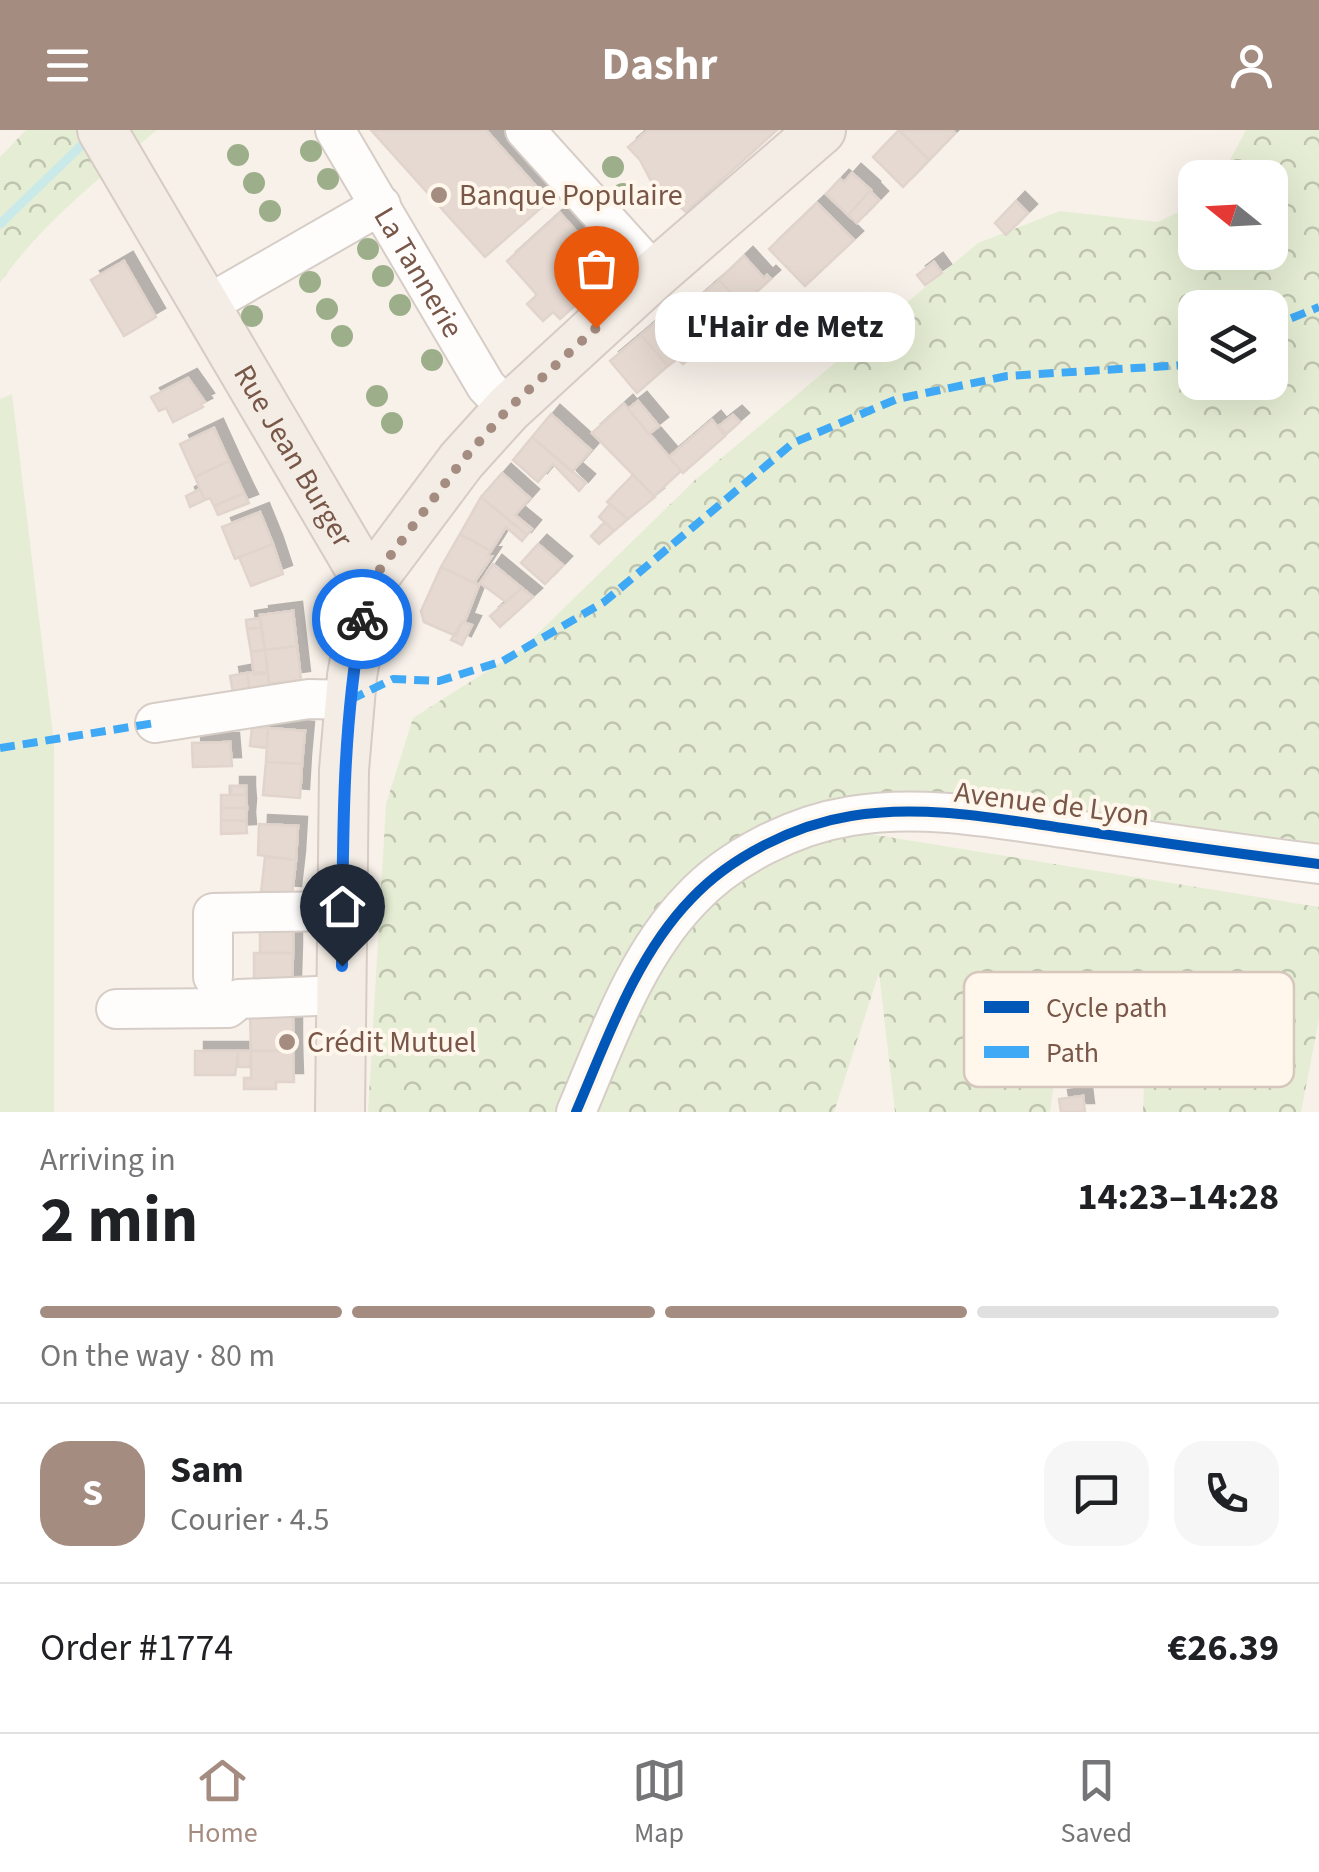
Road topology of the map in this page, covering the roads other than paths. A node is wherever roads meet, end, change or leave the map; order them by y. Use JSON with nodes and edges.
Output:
{"nodes":[{"id":1,"x":336,"y":130,"type":"edge"},
{"id":2,"x":525,"y":130,"type":"edge"},
{"id":3,"x":822,"y":130,"type":"edge"},
{"id":4,"x":111,"y":146,"type":"edge"},
{"id":5,"x":381,"y":205,"type":"junction"},
{"id":6,"x":654,"y":274,"type":"junction"},
{"id":7,"x":206,"y":306,"type":"junction"},
{"id":8,"x":508,"y":409,"type":"junction"},
{"id":9,"x":369,"y":584,"type":"junction"},
{"id":10,"x":350,"y":700,"type":"junction"},
{"id":11,"x":155,"y":723,"type":"dead end"},
{"id":12,"x":1319,"y":864,"type":"edge"},
{"id":13,"x":342,"y":911,"type":"junction"},
{"id":14,"x":212,"y":977,"type":"dead end"},
{"id":15,"x":341,"y":995,"type":"junction"},
{"id":16,"x":116,"y":1009,"type":"dead end"},
{"id":17,"x":340,"y":1112,"type":"edge"},
{"id":18,"x":576,"y":1112,"type":"edge"}],
"edges":[{"from":1,"to":5,"type":"street","name":"La Tannerie"},
{"from":2,"to":6,"type":"street"},
{"from":3,"to":6,"type":"main road"},
{"from":4,"to":7,"type":"main road","name":"Rue Jean Burger"},
{"from":5,"to":7,"type":"street"},
{"from":5,"to":8,"type":"street","name":"La Tannerie"},
{"from":6,"to":8,"type":"main road"},
{"from":7,"to":9,"type":"main road","name":"Rue Jean Burger"},
{"from":8,"to":9,"type":"main road"},
{"from":9,"to":10,"type":"main road"},
{"from":10,"to":11,"type":"street"},
{"from":10,"to":13,"type":"main road"},
{"from":12,"to":18,"type":"street","name":"Avenue de Lyon"},
{"from":13,"to":14,"type":"street"},
{"from":13,"to":15,"type":"main road"},
{"from":15,"to":16,"type":"street"},
{"from":15,"to":17,"type":"main road"}]}
